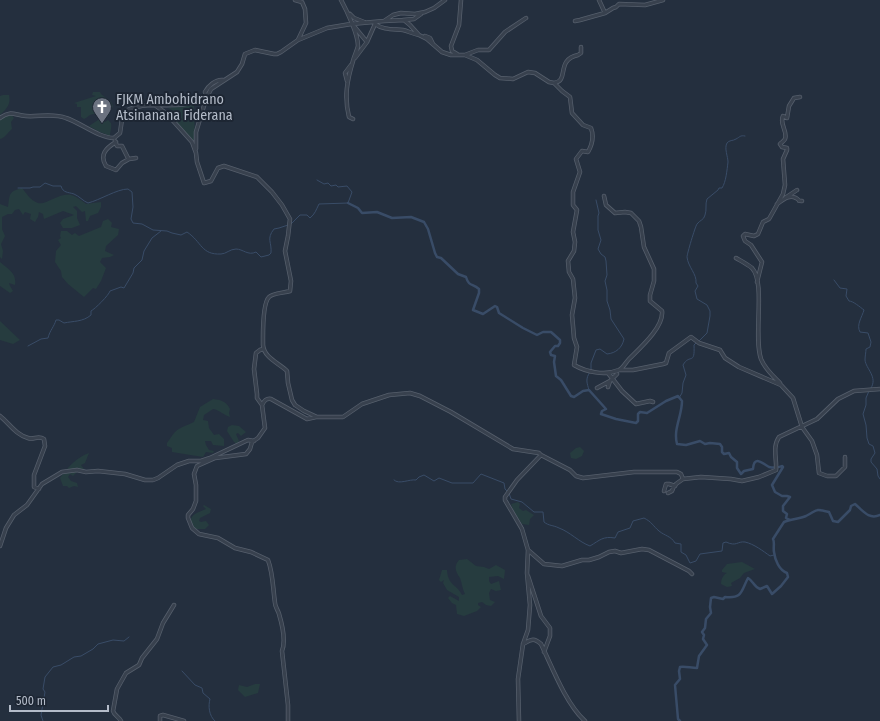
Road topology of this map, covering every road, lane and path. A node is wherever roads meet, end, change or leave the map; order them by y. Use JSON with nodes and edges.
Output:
{"nodes":[{"id":1,"x":295,"y":0,"type":"edge"},
{"id":2,"x":341,"y":0,"type":"edge"},
{"id":3,"x":445,"y":0,"type":"edge"},
{"id":4,"x":461,"y":0,"type":"edge"},
{"id":5,"x":599,"y":0,"type":"edge"},
{"id":6,"x":663,"y":0,"type":"edge"},
{"id":7,"x":425,"y":12,"type":"junction"},
{"id":8,"x":605,"y":12,"type":"junction"},
{"id":9,"x":348,"y":13,"type":"junction"},
{"id":10,"x":526,"y":18,"type":"dead end"},
{"id":11,"x":404,"y":20,"type":"junction"},
{"id":12,"x":385,"y":21,"type":"junction"},
{"id":13,"x":575,"y":21,"type":"dead end"},
{"id":14,"x":373,"y":23,"type":"junction"},
{"id":15,"x":352,"y":24,"type":"junction"},
{"id":16,"x":418,"y":34,"type":"junction"},
{"id":17,"x":298,"y":40,"type":"junction"},
{"id":18,"x":367,"y":42,"type":"junction"},
{"id":19,"x":581,"y":47,"type":"dead end"},
{"id":20,"x":457,"y":55,"type":"junction"},
{"id":21,"x":465,"y":56,"type":"junction"},
{"id":22,"x":352,"y":63,"type":"junction"},
{"id":23,"x":554,"y":83,"type":"junction"},
{"id":24,"x":800,"y":97,"type":"dead end"},
{"id":25,"x":206,"y":98,"type":"junction"},
{"id":26,"x":156,"y":106,"type":"junction"},
{"id":27,"x":0,"y":118,"type":"edge"},
{"id":28,"x":353,"y":119,"type":"dead end"},
{"id":29,"x":114,"y":138,"type":"junction"},
{"id":30,"x":116,"y":142,"type":"junction"},
{"id":31,"x":196,"y":153,"type":"junction"},
{"id":32,"x":136,"y":158,"type":"dead end"},
{"id":33,"x":130,"y":159,"type":"junction"},
{"id":34,"x":796,"y":190,"type":"dead end"},
{"id":35,"x":604,"y":196,"type":"dead end"},
{"id":36,"x":783,"y":199,"type":"junction"},
{"id":37,"x":802,"y":201,"type":"dead end"},
{"id":38,"x":777,"y":204,"type":"junction"},
{"id":39,"x":736,"y":258,"type":"dead end"},
{"id":40,"x":757,"y":282,"type":"junction"},
{"id":41,"x":263,"y":349,"type":"junction"},
{"id":42,"x":619,"y":370,"type":"junction"},
{"id":43,"x":608,"y":373,"type":"junction"},
{"id":44,"x":617,"y":374,"type":"junction"},
{"id":45,"x":611,"y":380,"type":"junction"},
{"id":46,"x":615,"y":382,"type":"junction"},
{"id":47,"x":781,"y":385,"type":"junction"},
{"id":48,"x":608,"y":387,"type":"dead end"},
{"id":49,"x":597,"y":388,"type":"dead end"},
{"id":50,"x":880,"y":389,"type":"edge"},
{"id":51,"x":653,"y":402,"type":"dead end"},
{"id":52,"x":262,"y":405,"type":"junction"},
{"id":53,"x":0,"y":416,"type":"edge"},
{"id":54,"x":317,"y":417,"type":"junction"},
{"id":55,"x":802,"y":427,"type":"junction"},
{"id":56,"x":254,"y":441,"type":"junction"},
{"id":57,"x":540,"y":455,"type":"junction"},
{"id":58,"x":845,"y":457,"type":"dead end"},
{"id":59,"x":547,"y":459,"type":"junction"},
{"id":60,"x":535,"y":462,"type":"junction"},
{"id":61,"x":683,"y":479,"type":"junction"},
{"id":62,"x":674,"y":486,"type":"junction"},
{"id":63,"x":34,"y":487,"type":"junction"},
{"id":64,"x":39,"y":489,"type":"junction"},
{"id":65,"x":664,"y":491,"type":"dead end"},
{"id":66,"x":668,"y":493,"type":"dead end"},
{"id":67,"x":32,"y":496,"type":"junction"},
{"id":68,"x":0,"y":546,"type":"edge"},
{"id":69,"x":528,"y":550,"type":"junction"},
{"id":70,"x":527,"y":573,"type":"junction"},
{"id":71,"x":692,"y":574,"type":"dead end"},
{"id":72,"x":174,"y":605,"type":"dead end"},
{"id":73,"x":523,"y":644,"type":"junction"},
{"id":74,"x":544,"y":652,"type":"junction"},
{"id":75,"x":121,"y":721,"type":"edge"},
{"id":76,"x":160,"y":721,"type":"edge"},
{"id":77,"x":184,"y":721,"type":"edge"},
{"id":78,"x":288,"y":721,"type":"edge"},
{"id":79,"x":519,"y":721,"type":"edge"},
{"id":80,"x":585,"y":721,"type":"edge"}],
"edges":[{"from":1,"to":17,"type":"street"},
{"from":2,"to":9,"type":"street"},
{"from":3,"to":7,"type":"street"},
{"from":4,"to":20,"type":"street"},
{"from":5,"to":8,"type":"street"},
{"from":6,"to":8,"type":"street"},
{"from":7,"to":11,"type":"street"},
{"from":7,"to":12,"type":"street"},
{"from":8,"to":13,"type":"street"},
{"from":9,"to":14,"type":"street"},
{"from":9,"to":15,"type":"street"},
{"from":10,"to":21,"type":"street"},
{"from":11,"to":12,"type":"street"},
{"from":11,"to":16,"type":"street"},
{"from":12,"to":14,"type":"street"},
{"from":14,"to":15,"type":"street"},
{"from":14,"to":16,"type":"street"},
{"from":14,"to":18,"type":"street"},
{"from":15,"to":17,"type":"street"},
{"from":15,"to":18,"type":"street"},
{"from":15,"to":22,"type":"street"},
{"from":16,"to":20,"type":"street"},
{"from":17,"to":25,"type":"street"},
{"from":18,"to":22,"type":"street"},
{"from":19,"to":23,"type":"street"},
{"from":20,"to":21,"type":"street"},
{"from":21,"to":23,"type":"street"},
{"from":22,"to":28,"type":"street"},
{"from":23,"to":43,"type":"street"},
{"from":24,"to":38,"type":"street"},
{"from":25,"to":26,"type":"street"},
{"from":25,"to":31,"type":"street"},
{"from":26,"to":29,"type":"street"},
{"from":26,"to":31,"type":"street"},
{"from":27,"to":29,"type":"street"},
{"from":29,"to":30,"type":"street"},
{"from":30,"to":33,"type":"street"},
{"from":30,"to":33,"type":"street"},
{"from":31,"to":41,"type":"street"},
{"from":32,"to":33,"type":"street"},
{"from":34,"to":36,"type":"street"},
{"from":35,"to":42,"type":"street"},
{"from":36,"to":37,"type":"street"},
{"from":36,"to":38,"type":"street"},
{"from":38,"to":40,"type":"street"},
{"from":39,"to":40,"type":"street"},
{"from":40,"to":47,"type":"street"},
{"from":41,"to":52,"type":"street"},
{"from":41,"to":54,"type":"street"},
{"from":42,"to":43,"type":"street"},
{"from":42,"to":44,"type":"street"},
{"from":42,"to":47,"type":"street"},
{"from":43,"to":45,"type":"street"},
{"from":44,"to":45,"type":"street"},
{"from":44,"to":46,"type":"street"},
{"from":45,"to":46,"type":"street"},
{"from":45,"to":48,"type":"street"},
{"from":45,"to":49,"type":"street"},
{"from":46,"to":51,"type":"street"},
{"from":47,"to":55,"type":"street"},
{"from":50,"to":55,"type":"street"},
{"from":52,"to":54,"type":"street"},
{"from":52,"to":56,"type":"street"},
{"from":53,"to":63,"type":"street"},
{"from":54,"to":57,"type":"street"},
{"from":55,"to":58,"type":"street"},
{"from":55,"to":61,"type":"street"},
{"from":56,"to":64,"type":"street"},
{"from":56,"to":78,"type":"street"},
{"from":57,"to":59,"type":"street"},
{"from":57,"to":60,"type":"street"},
{"from":59,"to":60,"type":"street"},
{"from":59,"to":61,"type":"street"},
{"from":60,"to":69,"type":"street"},
{"from":61,"to":62,"type":"street"},
{"from":62,"to":65,"type":"street"},
{"from":62,"to":66,"type":"street"},
{"from":63,"to":64,"type":"street"},
{"from":63,"to":67,"type":"street"},
{"from":64,"to":67,"type":"street"},
{"from":67,"to":68,"type":"street"},
{"from":69,"to":70,"type":"street"},
{"from":69,"to":71,"type":"street"},
{"from":70,"to":73,"type":"street"},
{"from":70,"to":74,"type":"street"},
{"from":72,"to":75,"type":"street"},
{"from":73,"to":74,"type":"street"},
{"from":73,"to":79,"type":"street"},
{"from":74,"to":80,"type":"street"},
{"from":76,"to":77,"type":"street"}]}
